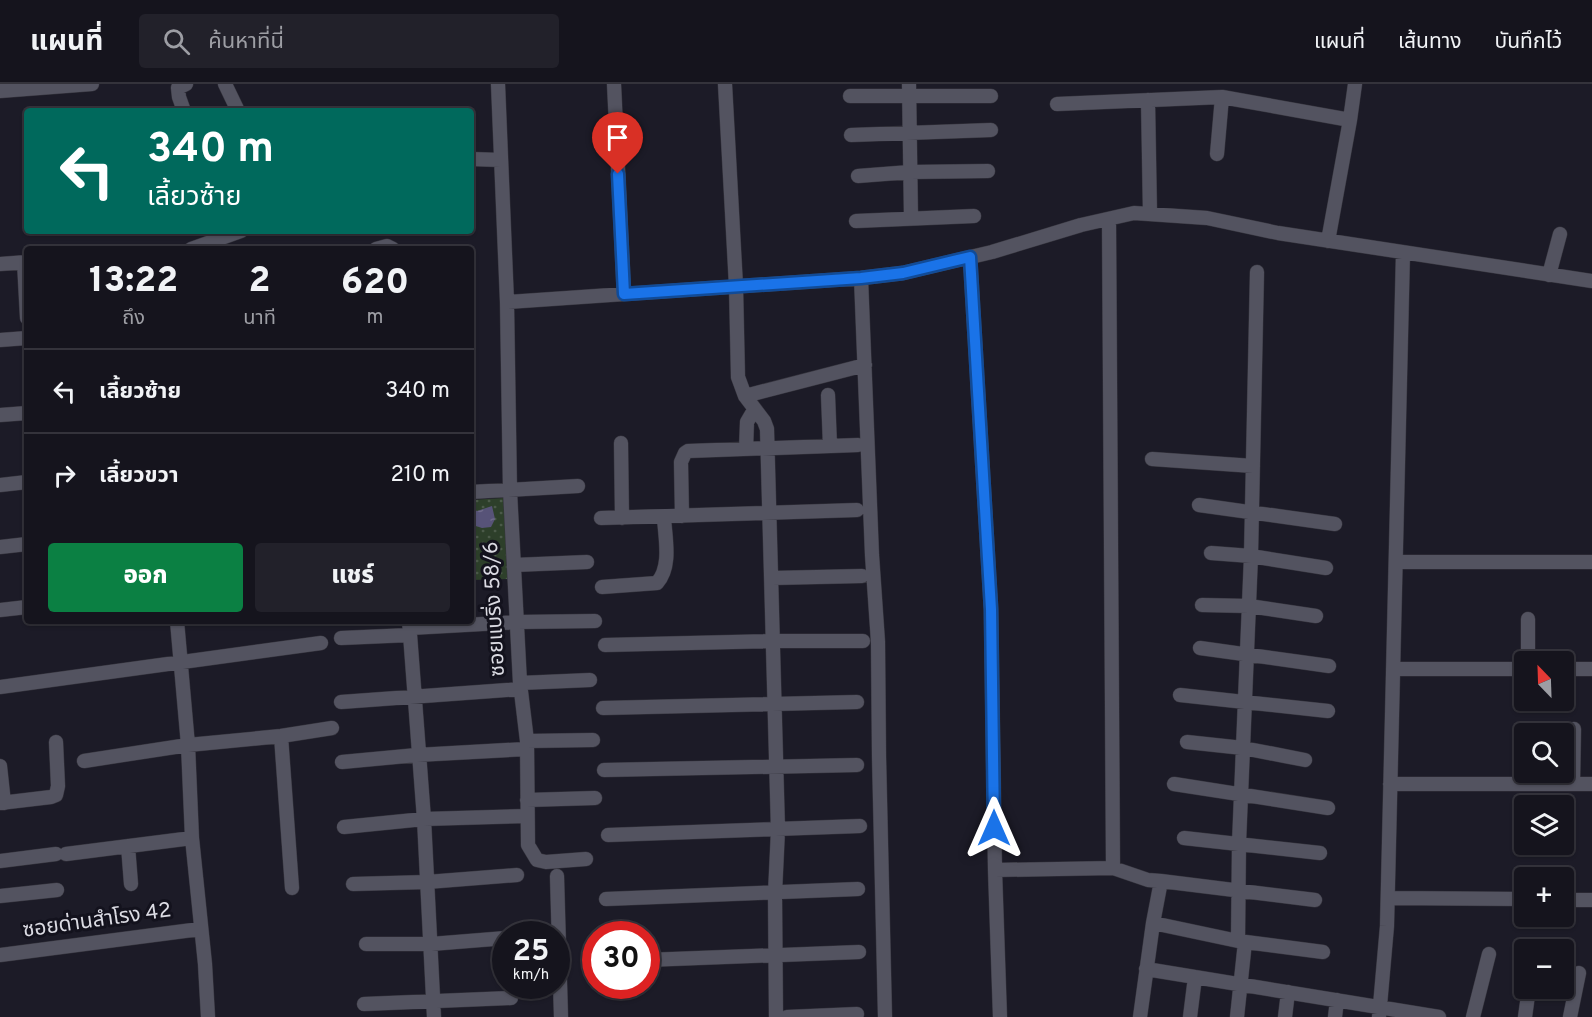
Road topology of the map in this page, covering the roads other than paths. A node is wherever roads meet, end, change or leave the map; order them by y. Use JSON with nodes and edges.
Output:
{"nodes":[{"id":1,"x":92,"y":84,"type":"edge"},
{"id":2,"x":186,"y":84,"type":"edge"},
{"id":3,"x":225,"y":84,"type":"edge"},
{"id":4,"x":498,"y":84,"type":"edge"},
{"id":5,"x":614,"y":84,"type":"edge"},
{"id":6,"x":725,"y":84,"type":"edge"},
{"id":7,"x":1355,"y":84,"type":"edge"},
{"id":8,"x":909,"y":89,"type":"edge"},
{"id":9,"x":0,"y":92,"type":"edge"},
{"id":10,"x":850,"y":96,"type":"dead end"},
{"id":11,"x":991,"y":96,"type":"dead end"},
{"id":12,"x":1222,"y":97,"type":"junction"},
{"id":13,"x":1148,"y":100,"type":"junction"},
{"id":14,"x":1057,"y":104,"type":"dead end"},
{"id":15,"x":183,"y":108,"type":"edge"},
{"id":16,"x":237,"y":108,"type":"edge"},
{"id":17,"x":1350,"y":120,"type":"junction"},
{"id":18,"x":992,"y":130,"type":"dead end"},
{"id":19,"x":909,"y":133,"type":"junction"},
{"id":20,"x":851,"y":135,"type":"dead end"},
{"id":21,"x":1217,"y":154,"type":"dead end"},
{"id":22,"x":474,"y":159,"type":"edge"},
{"id":23,"x":501,"y":160,"type":"junction"},
{"id":24,"x":988,"y":171,"type":"dead end"},
{"id":25,"x":910,"y":172,"type":"junction"},
{"id":26,"x":858,"y":177,"type":"dead end"},
{"id":27,"x":1150,"y":214,"type":"junction"},
{"id":28,"x":974,"y":216,"type":"dead end"},
{"id":29,"x":910,"y":218,"type":"junction"},
{"id":30,"x":1109,"y":219,"type":"junction"},
{"id":31,"x":856,"y":221,"type":"dead end"},
{"id":32,"x":231,"y":234,"type":"edge"},
{"id":33,"x":1560,"y":234,"type":"dead end"},
{"id":34,"x":1328,"y":241,"type":"junction"},
{"id":35,"x":199,"y":246,"type":"edge"},
{"id":36,"x":1403,"y":252,"type":"junction"},
{"id":37,"x":970,"y":257,"type":"junction"},
{"id":38,"x":24,"y":262,"type":"edge"},
{"id":39,"x":0,"y":264,"type":"edge"},
{"id":40,"x":1257,"y":272,"type":"dead end"},
{"id":41,"x":1549,"y":274,"type":"junction"},
{"id":42,"x":861,"y":278,"type":"junction"},
{"id":43,"x":1592,"y":281,"type":"edge"},
{"id":44,"x":736,"y":286,"type":"junction"},
{"id":45,"x":624,"y":294,"type":"junction"},
{"id":46,"x":507,"y":302,"type":"junction"},
{"id":47,"x":24,"y":338,"type":"edge"},
{"id":48,"x":0,"y":340,"type":"edge"},
{"id":49,"x":864,"y":365,"type":"junction"},
{"id":50,"x":828,"y":395,"type":"dead end"},
{"id":51,"x":745,"y":396,"type":"junction"},
{"id":52,"x":754,"y":410,"type":"junction"},
{"id":53,"x":24,"y":413,"type":"edge"},
{"id":54,"x":0,"y":415,"type":"edge"},
{"id":55,"x":621,"y":443,"type":"dead end"},
{"id":56,"x":858,"y":445,"type":"dead end"},
{"id":57,"x":830,"y":446,"type":"junction"},
{"id":58,"x":768,"y":448,"type":"junction"},
{"id":59,"x":746,"y":449,"type":"junction"},
{"id":60,"x":1152,"y":459,"type":"dead end"},
{"id":61,"x":1253,"y":466,"type":"junction"},
{"id":62,"x":24,"y":482,"type":"edge"},
{"id":63,"x":0,"y":485,"type":"edge"},
{"id":64,"x":578,"y":486,"type":"dead end"},
{"id":65,"x":510,"y":490,"type":"junction"},
{"id":66,"x":474,"y":492,"type":"edge"},
{"id":67,"x":1199,"y":505,"type":"dead end"},
{"id":68,"x":857,"y":510,"type":"dead end"},
{"id":69,"x":769,"y":514,"type":"junction"},
{"id":70,"x":1252,"y":514,"type":"junction"},
{"id":71,"x":682,"y":516,"type":"junction"},
{"id":72,"x":664,"y":517,"type":"junction"},
{"id":73,"x":601,"y":518,"type":"dead end"},
{"id":74,"x":622,"y":518,"type":"junction"},
{"id":75,"x":1335,"y":524,"type":"dead end"},
{"id":76,"x":24,"y":544,"type":"edge"},
{"id":77,"x":0,"y":547,"type":"edge"},
{"id":78,"x":1211,"y":552,"type":"dead end"},
{"id":79,"x":1251,"y":556,"type":"junction"},
{"id":80,"x":587,"y":562,"type":"dead end"},
{"id":81,"x":1396,"y":562,"type":"junction"},
{"id":82,"x":1592,"y":562,"type":"edge"},
{"id":83,"x":514,"y":565,"type":"junction"},
{"id":84,"x":1326,"y":568,"type":"dead end"},
{"id":85,"x":862,"y":576,"type":"dead end"},
{"id":86,"x":771,"y":578,"type":"junction"},
{"id":87,"x":602,"y":586,"type":"dead end"},
{"id":88,"x":1203,"y":605,"type":"dead end"},
{"id":89,"x":1249,"y":606,"type":"junction"},
{"id":90,"x":24,"y":607,"type":"edge"},
{"id":91,"x":0,"y":610,"type":"edge"},
{"id":92,"x":1316,"y":616,"type":"dead end"},
{"id":93,"x":1528,"y":619,"type":"dead end"},
{"id":94,"x":595,"y":621,"type":"dead end"},
{"id":95,"x":517,"y":622,"type":"junction"},
{"id":96,"x":177,"y":624,"type":"edge"},
{"id":97,"x":410,"y":628,"type":"edge"},
{"id":98,"x":341,"y":638,"type":"dead end"},
{"id":99,"x":772,"y":641,"type":"junction"},
{"id":100,"x":862,"y":641,"type":"dead end"},
{"id":101,"x":321,"y":643,"type":"dead end"},
{"id":102,"x":605,"y":645,"type":"dead end"},
{"id":103,"x":1200,"y":648,"type":"dead end"},
{"id":104,"x":1528,"y":651,"type":"edge"},
{"id":105,"x":1247,"y":654,"type":"junction"},
{"id":106,"x":180,"y":662,"type":"junction"},
{"id":107,"x":1329,"y":666,"type":"dead end"},
{"id":108,"x":1393,"y":669,"type":"junction"},
{"id":109,"x":1514,"y":669,"type":"edge"},
{"id":110,"x":1574,"y":669,"type":"edge"},
{"id":111,"x":1592,"y":669,"type":"edge"},
{"id":112,"x":590,"y":680,"type":"dead end"},
{"id":113,"x":521,"y":686,"type":"junction"},
{"id":114,"x":0,"y":687,"type":"edge"},
{"id":115,"x":415,"y":695,"type":"junction"},
{"id":116,"x":1180,"y":695,"type":"dead end"},
{"id":117,"x":1245,"y":701,"type":"junction"},
{"id":118,"x":341,"y":702,"type":"dead end"},
{"id":119,"x":857,"y":702,"type":"dead end"},
{"id":120,"x":773,"y":703,"type":"junction"},
{"id":121,"x":603,"y":708,"type":"dead end"},
{"id":122,"x":1328,"y":711,"type":"dead end"},
{"id":123,"x":332,"y":728,"type":"dead end"},
{"id":124,"x":281,"y":736,"type":"junction"},
{"id":125,"x":593,"y":740,"type":"dead end"},
{"id":126,"x":56,"y":742,"type":"dead end"},
{"id":127,"x":1187,"y":742,"type":"dead end"},
{"id":128,"x":188,"y":745,"type":"junction"},
{"id":129,"x":526,"y":745,"type":"junction"},
{"id":130,"x":1243,"y":748,"type":"junction"},
{"id":131,"x":417,"y":755,"type":"junction"},
{"id":132,"x":1305,"y":760,"type":"dead end"},
{"id":133,"x":84,"y":761,"type":"dead end"},
{"id":134,"x":342,"y":762,"type":"dead end"},
{"id":135,"x":856,"y":765,"type":"dead end"},
{"id":136,"x":0,"y":766,"type":"edge"},
{"id":137,"x":775,"y":768,"type":"junction"},
{"id":138,"x":604,"y":771,"type":"dead end"},
{"id":139,"x":1174,"y":784,"type":"dead end"},
{"id":140,"x":1390,"y":784,"type":"junction"},
{"id":141,"x":1573,"y":784,"type":"joint"},
{"id":142,"x":1592,"y":784,"type":"edge"},
{"id":143,"x":1242,"y":794,"type":"junction"},
{"id":144,"x":595,"y":798,"type":"dead end"},
{"id":145,"x":527,"y":800,"type":"junction"},
{"id":146,"x":2,"y":803,"type":"edge"},
{"id":147,"x":1328,"y":808,"type":"dead end"},
{"id":148,"x":527,"y":816,"type":"junction"},
{"id":149,"x":424,"y":819,"type":"junction"},
{"id":150,"x":860,"y":826,"type":"dead end"},
{"id":151,"x":344,"y":827,"type":"dead end"},
{"id":152,"x":778,"y":830,"type":"junction"},
{"id":153,"x":608,"y":835,"type":"dead end"},
{"id":154,"x":192,"y":838,"type":"junction"},
{"id":155,"x":1184,"y":838,"type":"dead end"},
{"id":156,"x":1239,"y":843,"type":"junction"},
{"id":157,"x":128,"y":846,"type":"junction"},
{"id":158,"x":1320,"y":853,"type":"dead end"},
{"id":159,"x":586,"y":858,"type":"dead end"},
{"id":160,"x":0,"y":861,"type":"edge"},
{"id":161,"x":1113,"y":868,"type":"junction"},
{"id":162,"x":994,"y":870,"type":"junction"},
{"id":163,"x":517,"y":875,"type":"dead end"},
{"id":164,"x":557,"y":876,"type":"dead end"},
{"id":165,"x":1161,"y":881,"type":"junction"},
{"id":166,"x":427,"y":882,"type":"junction"},
{"id":167,"x":131,"y":884,"type":"dead end"},
{"id":168,"x":353,"y":884,"type":"dead end"},
{"id":169,"x":292,"y":888,"type":"dead end"},
{"id":170,"x":858,"y":889,"type":"dead end"},
{"id":171,"x":57,"y":890,"type":"dead end"},
{"id":172,"x":1238,"y":890,"type":"junction"},
{"id":173,"x":775,"y":893,"type":"junction"},
{"id":174,"x":0,"y":896,"type":"edge"},
{"id":175,"x":1388,"y":898,"type":"junction"},
{"id":176,"x":606,"y":899,"type":"dead end"},
{"id":177,"x":1514,"y":899,"type":"edge"},
{"id":178,"x":1316,"y":900,"type":"dead end"},
{"id":179,"x":1574,"y":900,"type":"edge"},
{"id":180,"x":1592,"y":900,"type":"edge"},
{"id":181,"x":1153,"y":922,"type":"junction"},
{"id":182,"x":200,"y":929,"type":"junction"},
{"id":183,"x":492,"y":939,"type":"edge"},
{"id":184,"x":1241,"y":942,"type":"junction"},
{"id":185,"x":366,"y":944,"type":"dead end"},
{"id":186,"x":431,"y":944,"type":"junction"},
{"id":187,"x":859,"y":952,"type":"dead end"},
{"id":188,"x":1323,"y":952,"type":"dead end"},
{"id":189,"x":1489,"y":954,"type":"dead end"},
{"id":190,"x":0,"y":955,"type":"edge"},
{"id":191,"x":776,"y":955,"type":"junction"},
{"id":192,"x":660,"y":959,"type":"edge"},
{"id":193,"x":1146,"y":969,"type":"junction"},
{"id":194,"x":1579,"y":973,"type":"dead end"},
{"id":195,"x":1195,"y":977,"type":"junction"},
{"id":196,"x":1240,"y":984,"type":"junction"},
{"id":197,"x":1288,"y":992,"type":"junction"},
{"id":198,"x":492,"y":998,"type":"edge"},
{"id":199,"x":1527,"y":999,"type":"edge"},
{"id":200,"x":432,"y":1000,"type":"junction"},
{"id":201,"x":1337,"y":1000,"type":"junction"},
{"id":202,"x":364,"y":1004,"type":"dead end"},
{"id":203,"x":1380,"y":1012,"type":"edge"},
{"id":204,"x":857,"y":1014,"type":"dead end"},
{"id":205,"x":1432,"y":1016,"type":"edge"},
{"id":206,"x":208,"y":1017,"type":"edge"},
{"id":207,"x":434,"y":1017,"type":"edge"},
{"id":208,"x":561,"y":1017,"type":"edge"},
{"id":209,"x":776,"y":1017,"type":"edge"},
{"id":210,"x":787,"y":1017,"type":"edge"},
{"id":211,"x":885,"y":1017,"type":"edge"},
{"id":212,"x":1000,"y":1017,"type":"edge"},
{"id":213,"x":1140,"y":1017,"type":"edge"},
{"id":214,"x":1190,"y":1017,"type":"edge"},
{"id":215,"x":1237,"y":1017,"type":"edge"},
{"id":216,"x":1286,"y":1017,"type":"edge"},
{"id":217,"x":1335,"y":1017,"type":"edge"},
{"id":218,"x":1473,"y":1017,"type":"edge"},
{"id":219,"x":1525,"y":1017,"type":"edge"},
{"id":220,"x":1570,"y":1017,"type":"edge"}],
"edges":[{"from":1,"to":9,"type":"street"},
{"from":2,"to":15,"type":"street"},
{"from":3,"to":16,"type":"street"},
{"from":4,"to":23,"type":"street","name":"ซอยแบริ่ง 58/6"},
{"from":5,"to":45,"type":"street"},
{"from":6,"to":44,"type":"street"},
{"from":7,"to":17,"type":"street"},
{"from":8,"to":10,"type":"street"},
{"from":8,"to":11,"type":"street"},
{"from":8,"to":19,"type":"street"},
{"from":12,"to":13,"type":"street"},
{"from":12,"to":17,"type":"street"},
{"from":12,"to":21,"type":"street"},
{"from":13,"to":14,"type":"street"},
{"from":13,"to":27,"type":"street"},
{"from":17,"to":34,"type":"street"},
{"from":18,"to":19,"type":"street"},
{"from":19,"to":20,"type":"street"},
{"from":19,"to":25,"type":"street"},
{"from":22,"to":23,"type":"street"},
{"from":23,"to":46,"type":"street","name":"ซอยแบริ่ง 58/6"},
{"from":24,"to":25,"type":"street"},
{"from":25,"to":26,"type":"street"},
{"from":25,"to":29,"type":"street"},
{"from":27,"to":30,"type":"street"},
{"from":27,"to":34,"type":"street"},
{"from":28,"to":29,"type":"street"},
{"from":29,"to":31,"type":"street"},
{"from":30,"to":37,"type":"street"},
{"from":30,"to":161,"type":"street"},
{"from":32,"to":35,"type":"street"},
{"from":33,"to":41,"type":"street"},
{"from":34,"to":36,"type":"street"},
{"from":36,"to":41,"type":"street"},
{"from":36,"to":81,"type":"street"},
{"from":37,"to":42,"type":"street"},
{"from":37,"to":162,"type":"street"},
{"from":38,"to":39,"type":"street"},
{"from":40,"to":61,"type":"street"},
{"from":41,"to":43,"type":"street"},
{"from":42,"to":44,"type":"street"},
{"from":42,"to":49,"type":"street"},
{"from":44,"to":45,"type":"street"},
{"from":44,"to":51,"type":"street"},
{"from":45,"to":46,"type":"street"},
{"from":46,"to":65,"type":"street","name":"ซอยแบริ่ง 58/6"},
{"from":47,"to":48,"type":"street"},
{"from":49,"to":51,"type":"street"},
{"from":49,"to":211,"type":"street"},
{"from":50,"to":57,"type":"street"},
{"from":51,"to":52,"type":"street"},
{"from":52,"to":58,"type":"street"},
{"from":52,"to":59,"type":"street"},
{"from":53,"to":54,"type":"street"},
{"from":55,"to":74,"type":"street"},
{"from":56,"to":57,"type":"street"},
{"from":57,"to":58,"type":"street"},
{"from":58,"to":59,"type":"street"},
{"from":58,"to":69,"type":"street"},
{"from":59,"to":71,"type":"street"},
{"from":60,"to":61,"type":"street"},
{"from":61,"to":70,"type":"street"},
{"from":62,"to":63,"type":"street"},
{"from":64,"to":65,"type":"street"},
{"from":65,"to":66,"type":"street"},
{"from":65,"to":83,"type":"street","name":"ซอยแบริ่ง 58/6"},
{"from":67,"to":70,"type":"street"},
{"from":68,"to":69,"type":"street"},
{"from":69,"to":71,"type":"street"},
{"from":69,"to":86,"type":"street"},
{"from":70,"to":75,"type":"street"},
{"from":70,"to":79,"type":"street"},
{"from":71,"to":72,"type":"street"},
{"from":72,"to":74,"type":"street"},
{"from":72,"to":87,"type":"street"},
{"from":73,"to":74,"type":"street"},
{"from":76,"to":77,"type":"street"},
{"from":78,"to":79,"type":"street"},
{"from":79,"to":84,"type":"street"},
{"from":79,"to":89,"type":"street"},
{"from":80,"to":83,"type":"street"},
{"from":81,"to":82,"type":"street"},
{"from":81,"to":108,"type":"street"},
{"from":83,"to":95,"type":"street","name":"ซอยแบริ่ง 58/6"},
{"from":85,"to":86,"type":"street"},
{"from":86,"to":99,"type":"street"},
{"from":88,"to":89,"type":"street"},
{"from":89,"to":92,"type":"street"},
{"from":89,"to":105,"type":"street"},
{"from":90,"to":91,"type":"street"},
{"from":93,"to":104,"type":"street"},
{"from":94,"to":95,"type":"street"},
{"from":95,"to":97,"type":"street"},
{"from":95,"to":113,"type":"street","name":"ซอยแบริ่ง 58/6"},
{"from":96,"to":106,"type":"street"},
{"from":97,"to":98,"type":"street"},
{"from":97,"to":115,"type":"street"},
{"from":99,"to":100,"type":"street"},
{"from":99,"to":102,"type":"street"},
{"from":99,"to":120,"type":"street"},
{"from":101,"to":106,"type":"street"},
{"from":103,"to":105,"type":"street"},
{"from":105,"to":107,"type":"street"},
{"from":105,"to":117,"type":"street"},
{"from":106,"to":114,"type":"street"},
{"from":106,"to":128,"type":"street"},
{"from":108,"to":109,"type":"street"},
{"from":108,"to":140,"type":"street"},
{"from":110,"to":111,"type":"street"},
{"from":112,"to":113,"type":"street"},
{"from":113,"to":115,"type":"street"},
{"from":113,"to":129,"type":"street","name":"ซอยแบริ่ง 58/6"},
{"from":115,"to":118,"type":"street"},
{"from":115,"to":131,"type":"street"},
{"from":116,"to":117,"type":"street"},
{"from":117,"to":122,"type":"street"},
{"from":117,"to":130,"type":"street"},
{"from":119,"to":120,"type":"street"},
{"from":120,"to":121,"type":"street"},
{"from":120,"to":137,"type":"street"},
{"from":123,"to":124,"type":"street"},
{"from":124,"to":128,"type":"street"},
{"from":124,"to":169,"type":"street"},
{"from":125,"to":129,"type":"street"},
{"from":126,"to":146,"type":"street"},
{"from":127,"to":130,"type":"street"},
{"from":128,"to":133,"type":"street"},
{"from":128,"to":154,"type":"street"},
{"from":129,"to":131,"type":"street"},
{"from":129,"to":145,"type":"street","name":"ซอยแบริ่ง 58/6"},
{"from":130,"to":132,"type":"street"},
{"from":130,"to":143,"type":"street"},
{"from":131,"to":134,"type":"street"},
{"from":131,"to":149,"type":"street"},
{"from":135,"to":137,"type":"street"},
{"from":136,"to":146,"type":"street"},
{"from":137,"to":138,"type":"street"},
{"from":137,"to":152,"type":"street"},
{"from":139,"to":143,"type":"street"},
{"from":140,"to":141,"type":"street"},
{"from":140,"to":175,"type":"street"},
{"from":141,"to":142,"type":"street"},
{"from":143,"to":147,"type":"street"},
{"from":143,"to":156,"type":"street"},
{"from":144,"to":145,"type":"street"},
{"from":145,"to":148,"type":"street","name":"ซอยแบริ่ง 58/6"},
{"from":148,"to":149,"type":"street"},
{"from":148,"to":159,"type":"street","name":"ซอยแบริ่ง 58/6"},
{"from":149,"to":151,"type":"street"},
{"from":149,"to":166,"type":"street"},
{"from":150,"to":152,"type":"street"},
{"from":152,"to":153,"type":"street"},
{"from":152,"to":173,"type":"street"},
{"from":154,"to":157,"type":"street"},
{"from":154,"to":182,"type":"street"},
{"from":155,"to":156,"type":"street"},
{"from":156,"to":158,"type":"street"},
{"from":156,"to":172,"type":"street"},
{"from":157,"to":160,"type":"street"},
{"from":157,"to":167,"type":"street"},
{"from":161,"to":162,"type":"street"},
{"from":161,"to":165,"type":"street"},
{"from":162,"to":212,"type":"street"},
{"from":163,"to":166,"type":"street"},
{"from":164,"to":208,"type":"street"},
{"from":165,"to":172,"type":"street"},
{"from":165,"to":181,"type":"street"},
{"from":166,"to":168,"type":"street"},
{"from":166,"to":186,"type":"street"},
{"from":170,"to":173,"type":"street"},
{"from":171,"to":174,"type":"street"},
{"from":172,"to":178,"type":"street"},
{"from":172,"to":184,"type":"street"},
{"from":173,"to":176,"type":"street"},
{"from":173,"to":191,"type":"street"},
{"from":175,"to":177,"type":"street"},
{"from":175,"to":203,"type":"street"},
{"from":179,"to":180,"type":"street"},
{"from":181,"to":184,"type":"street"},
{"from":181,"to":193,"type":"street"},
{"from":182,"to":190,"type":"street","name":"ซอยด่านสำโรง 42"},
{"from":182,"to":206,"type":"street"},
{"from":183,"to":186,"type":"street"},
{"from":184,"to":188,"type":"street"},
{"from":184,"to":196,"type":"street"},
{"from":185,"to":186,"type":"street"},
{"from":186,"to":200,"type":"street"},
{"from":187,"to":191,"type":"street"},
{"from":189,"to":218,"type":"street"},
{"from":191,"to":192,"type":"street"},
{"from":191,"to":209,"type":"street"},
{"from":193,"to":195,"type":"street"},
{"from":193,"to":213,"type":"street"},
{"from":194,"to":220,"type":"street"},
{"from":195,"to":196,"type":"street"},
{"from":195,"to":214,"type":"street"},
{"from":196,"to":197,"type":"street"},
{"from":196,"to":215,"type":"street"},
{"from":197,"to":201,"type":"street"},
{"from":197,"to":216,"type":"street"},
{"from":198,"to":200,"type":"street"},
{"from":199,"to":219,"type":"street"},
{"from":200,"to":202,"type":"street"},
{"from":200,"to":207,"type":"street"},
{"from":201,"to":203,"type":"street"},
{"from":201,"to":217,"type":"street"},
{"from":203,"to":205,"type":"street"},
{"from":204,"to":210,"type":"street"}]}
